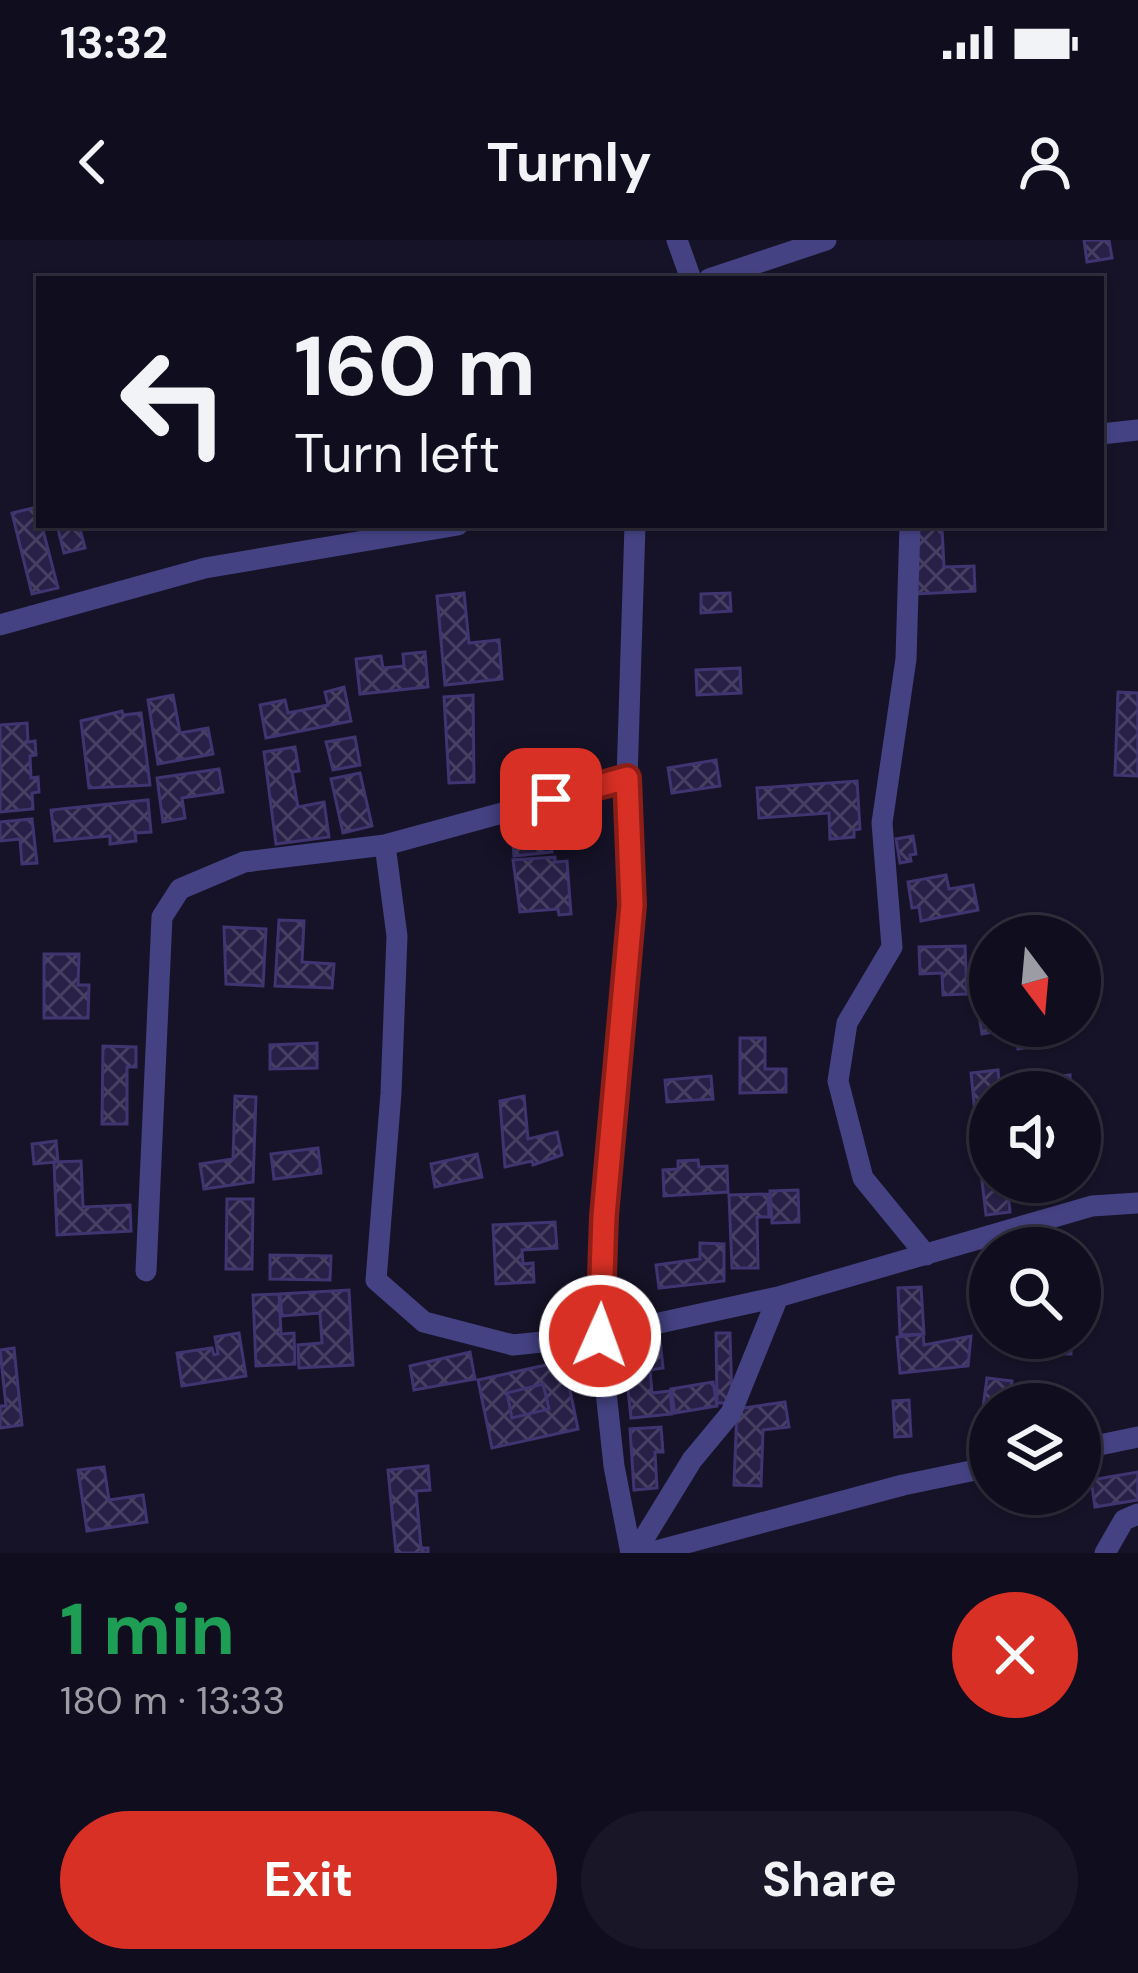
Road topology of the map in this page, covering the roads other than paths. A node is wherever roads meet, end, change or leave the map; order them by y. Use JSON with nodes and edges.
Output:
{"nodes":[{"id":1,"x":677,"y":240,"type":"edge"},
{"id":2,"x":826,"y":240,"type":"edge"},
{"id":3,"x":690,"y":276,"type":"edge"},
{"id":4,"x":718,"y":276,"type":"edge"},
{"id":5,"x":1138,"y":430,"type":"edge"},
{"id":6,"x":1104,"y":434,"type":"edge"},
{"id":7,"x":440,"y":528,"type":"edge"},
{"id":8,"x":635,"y":528,"type":"edge"},
{"id":9,"x":910,"y":528,"type":"edge"},
{"id":10,"x":0,"y":625,"type":"edge"},
{"id":11,"x":627,"y":778,"type":"junction"},
{"id":12,"x":385,"y":844,"type":"junction"},
{"id":13,"x":1138,"y":1202,"type":"edge"},
{"id":14,"x":926,"y":1256,"type":"junction"},
{"id":15,"x":146,"y":1271,"type":"dead end"},
{"id":16,"x":778,"y":1297,"type":"junction"},
{"id":17,"x":600,"y":1336,"type":"junction"},
{"id":18,"x":1138,"y":1437,"type":"edge"},
{"id":19,"x":1101,"y":1445,"type":"edge"},
{"id":20,"x":969,"y":1472,"type":"edge"},
{"id":21,"x":1138,"y":1514,"type":"edge"},
{"id":22,"x":633,"y":1553,"type":"edge"},
{"id":23,"x":649,"y":1553,"type":"edge"},
{"id":24,"x":1105,"y":1553,"type":"edge"}],
"edges":[{"from":1,"to":3,"type":"street"},
{"from":2,"to":4,"type":"street"},
{"from":5,"to":6,"type":"street"},
{"from":7,"to":10,"type":"street"},
{"from":8,"to":11,"type":"street"},
{"from":9,"to":14,"type":"street"},
{"from":11,"to":12,"type":"street"},
{"from":11,"to":17,"type":"street"},
{"from":12,"to":15,"type":"street"},
{"from":12,"to":17,"type":"street"},
{"from":13,"to":14,"type":"street"},
{"from":14,"to":16,"type":"street"},
{"from":16,"to":17,"type":"street"},
{"from":16,"to":22,"type":"street"},
{"from":17,"to":22,"type":"street"},
{"from":18,"to":19,"type":"street"},
{"from":20,"to":23,"type":"street"},
{"from":21,"to":24,"type":"street"}]}
